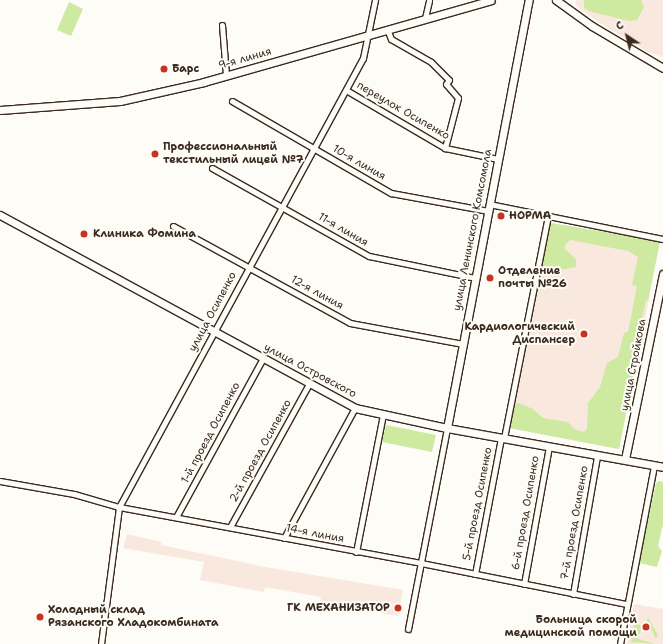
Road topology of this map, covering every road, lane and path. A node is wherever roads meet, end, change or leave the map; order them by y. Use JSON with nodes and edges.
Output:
{"nodes":[{"id":1,"x":375,"y":0,"type":"edge"},
{"id":2,"x":429,"y":0,"type":"edge"},
{"id":3,"x":491,"y":0,"type":"edge"},
{"id":4,"x":528,"y":0,"type":"edge"},
{"id":5,"x":556,"y":0,"type":"edge"},
{"id":6,"x":479,"y":2,"type":"edge"},
{"id":7,"x":426,"y":18,"type":"junction"},
{"id":8,"x":222,"y":25,"type":"dead end"},
{"id":9,"x":387,"y":29,"type":"junction"},
{"id":10,"x":370,"y":34,"type":"junction"},
{"id":11,"x":663,"y":68,"type":"edge"},
{"id":12,"x":226,"y":76,"type":"junction"},
{"id":13,"x":346,"y":90,"type":"junction"},
{"id":14,"x":232,"y":101,"type":"dead end"},
{"id":15,"x":0,"y":110,"type":"edge"},
{"id":16,"x":314,"y":148,"type":"junction"},
{"id":17,"x":445,"y":148,"type":"junction"},
{"id":18,"x":498,"y":159,"type":"junction"},
{"id":19,"x":212,"y":168,"type":"dead end"},
{"id":20,"x":282,"y":207,"type":"junction"},
{"id":21,"x":488,"y":208,"type":"junction"},
{"id":22,"x":0,"y":215,"type":"edge"},
{"id":23,"x":548,"y":216,"type":"junction"},
{"id":24,"x":173,"y":226,"type":"dead end"},
{"id":25,"x":663,"y":239,"type":"edge"},
{"id":26,"x":249,"y":266,"type":"junction"},
{"id":27,"x":663,"y":274,"type":"edge"},
{"id":28,"x":475,"y":278,"type":"junction"},
{"id":29,"x":214,"y":332,"type":"junction"},
{"id":30,"x":463,"y":344,"type":"junction"},
{"id":31,"x":262,"y":358,"type":"junction"},
{"id":32,"x":309,"y":384,"type":"junction"},
{"id":33,"x":355,"y":408,"type":"junction"},
{"id":34,"x":383,"y":415,"type":"junction"},
{"id":35,"x":446,"y":428,"type":"junction"},
{"id":36,"x":502,"y":438,"type":"junction"},
{"id":37,"x":549,"y":447,"type":"junction"},
{"id":38,"x":597,"y":456,"type":"junction"},
{"id":39,"x":625,"y":460,"type":"junction"},
{"id":40,"x":654,"y":466,"type":"junction"},
{"id":41,"x":663,"y":467,"type":"edge"},
{"id":42,"x":0,"y":480,"type":"edge"},
{"id":43,"x":119,"y":507,"type":"junction"},
{"id":44,"x":176,"y":517,"type":"junction"},
{"id":45,"x":230,"y":528,"type":"junction"},
{"id":46,"x":284,"y":538,"type":"junction"},
{"id":47,"x":356,"y":552,"type":"junction"},
{"id":48,"x":421,"y":563,"type":"junction"},
{"id":49,"x":475,"y":574,"type":"junction"},
{"id":50,"x":524,"y":584,"type":"junction"},
{"id":51,"x":573,"y":594,"type":"junction"},
{"id":52,"x":627,"y":604,"type":"junction"},
{"id":53,"x":408,"y":629,"type":"dead end"},
{"id":54,"x":101,"y":644,"type":"edge"},
{"id":55,"x":620,"y":644,"type":"edge"}],
"edges":[{"from":1,"to":10,"type":"street","name":"улица Осипенко"},
{"from":2,"to":7,"type":"street"},
{"from":3,"to":6,"type":"street","name":"9-я линия"},
{"from":4,"to":18,"type":"street","name":"улица Ленинского Комсомола"},
{"from":5,"to":11,"type":"street"},
{"from":6,"to":7,"type":"street","name":"9-я линия"},
{"from":7,"to":9,"type":"street","name":"9-я линия"},
{"from":8,"to":12,"type":"street"},
{"from":9,"to":10,"type":"street","name":"9-я линия"},
{"from":9,"to":17,"type":"street"},
{"from":10,"to":12,"type":"street","name":"9-я линия"},
{"from":10,"to":13,"type":"street","name":"улица Осипенко"},
{"from":12,"to":15,"type":"street","name":"9-я линия"},
{"from":13,"to":16,"type":"street","name":"улица Осипенко"},
{"from":13,"to":17,"type":"street","name":"переулок Осипенко"},
{"from":14,"to":16,"type":"street","name":"10-я линия"},
{"from":16,"to":20,"type":"street","name":"улица Осипенко"},
{"from":16,"to":21,"type":"street","name":"10-я линия"},
{"from":17,"to":18,"type":"street","name":"переулок Осипенко"},
{"from":18,"to":21,"type":"street","name":"улица Ленинского Комсомола"},
{"from":19,"to":20,"type":"street","name":"11-я линия"},
{"from":20,"to":26,"type":"street","name":"улица Осипенко"},
{"from":20,"to":28,"type":"street","name":"11-я линия"},
{"from":21,"to":23,"type":"street","name":"10-я линия"},
{"from":21,"to":28,"type":"street","name":"улица Ленинского Комсомола"},
{"from":22,"to":29,"type":"street","name":"улица Островского"},
{"from":23,"to":25,"type":"street","name":"10-я линия"},
{"from":23,"to":36,"type":"street","name":"5-й проезд Осипенко"},
{"from":24,"to":26,"type":"street","name":"12-я линия"},
{"from":26,"to":29,"type":"street","name":"улица Осипенко"},
{"from":26,"to":30,"type":"street","name":"12-я линия"},
{"from":27,"to":39,"type":"street","name":"улица Стройкова"},
{"from":28,"to":30,"type":"street","name":"улица Ленинского Комсомола"},
{"from":29,"to":31,"type":"street","name":"улица Островского"},
{"from":29,"to":43,"type":"street","name":"улица Осипенко"},
{"from":30,"to":35,"type":"street","name":"улица Ленинского Комсомола"},
{"from":31,"to":32,"type":"street","name":"улица Островского"},
{"from":31,"to":44,"type":"street","name":"1-й проезд Осипенко"},
{"from":32,"to":33,"type":"street","name":"улица Островского"},
{"from":32,"to":45,"type":"street","name":"2-й проезд Осипенко"},
{"from":33,"to":34,"type":"street","name":"улица Островского"},
{"from":33,"to":46,"type":"street"},
{"from":34,"to":35,"type":"street","name":"улица Островского"},
{"from":34,"to":47,"type":"street"},
{"from":35,"to":36,"type":"street","name":"улица Островского"},
{"from":35,"to":48,"type":"street","name":"улица Ленинского Комсомола"},
{"from":36,"to":37,"type":"street","name":"улица Островского"},
{"from":36,"to":49,"type":"street","name":"5-й проезд Осипенко"},
{"from":37,"to":38,"type":"street","name":"улица Островского"},
{"from":37,"to":50,"type":"street","name":"6-й проезд Осипенко"},
{"from":38,"to":39,"type":"street","name":"улица Островского"},
{"from":38,"to":51,"type":"street","name":"7-й проезд Осипенко"},
{"from":39,"to":40,"type":"street","name":"улица Островского"},
{"from":40,"to":41,"type":"street","name":"улица Островского"},
{"from":40,"to":52,"type":"street"},
{"from":42,"to":43,"type":"street","name":"14-я линия"},
{"from":43,"to":44,"type":"street","name":"14-я линия"},
{"from":43,"to":54,"type":"street","name":"улица Осипенко"},
{"from":44,"to":45,"type":"street","name":"14-я линия"},
{"from":45,"to":46,"type":"street","name":"14-я линия"},
{"from":46,"to":47,"type":"street","name":"14-я линия"},
{"from":47,"to":48,"type":"street","name":"14-я линия"},
{"from":48,"to":49,"type":"street","name":"14-я линия"},
{"from":48,"to":53,"type":"street","name":"улица Ленинского Комсомола"},
{"from":49,"to":50,"type":"street","name":"14-я линия"},
{"from":50,"to":51,"type":"street","name":"14-я линия"},
{"from":51,"to":52,"type":"street","name":"14-я линия"},
{"from":52,"to":55,"type":"street"}]}
